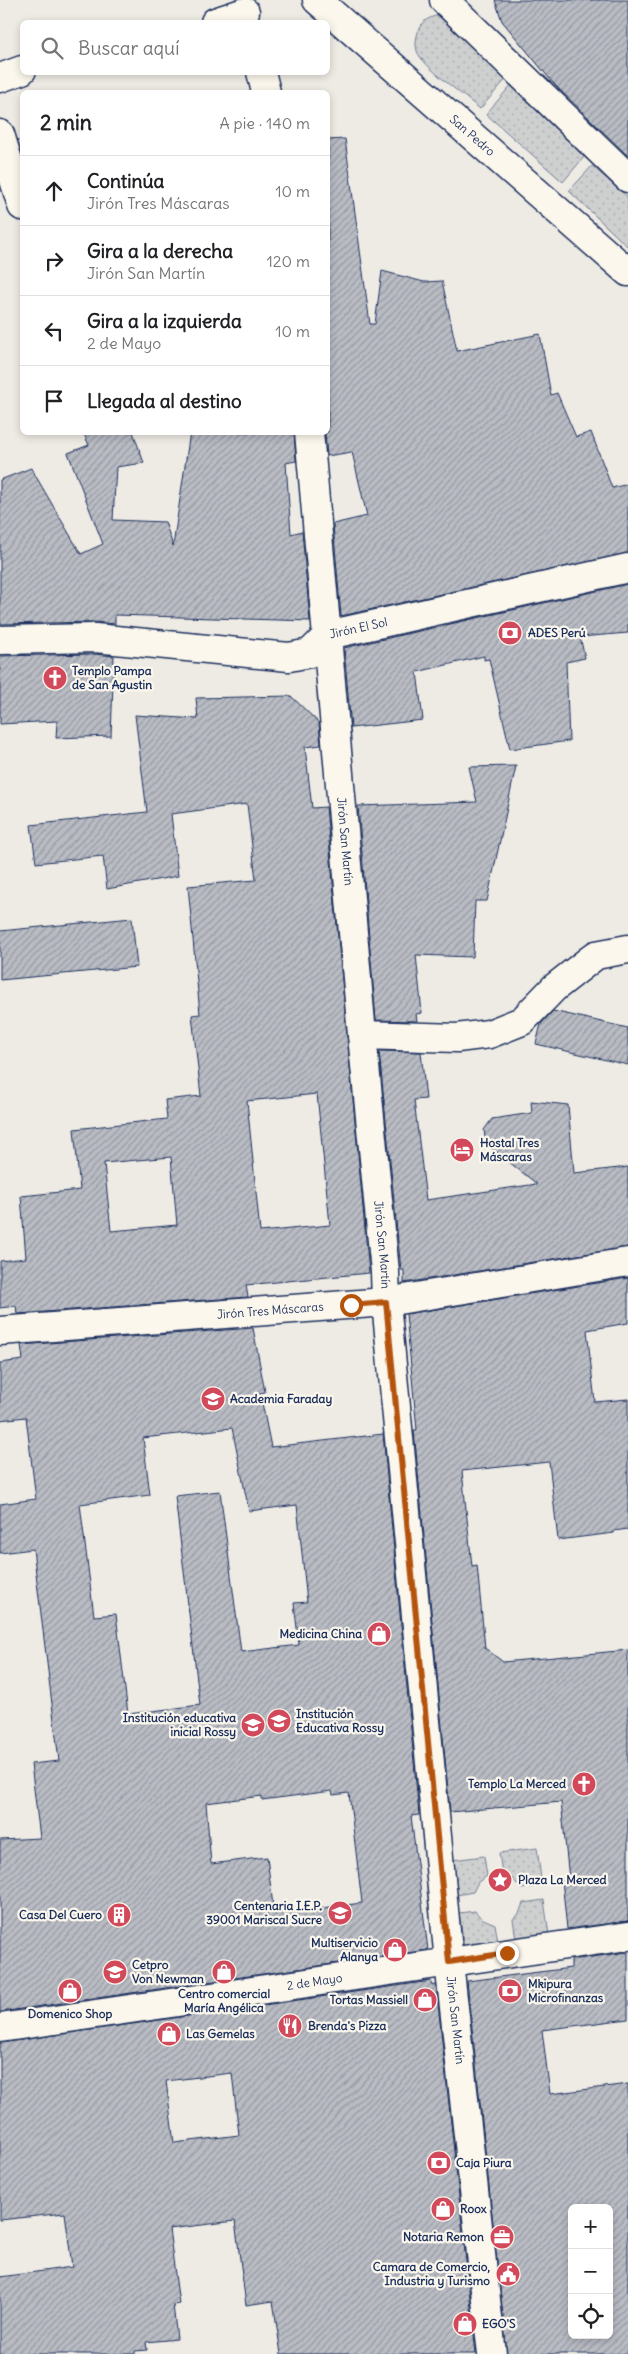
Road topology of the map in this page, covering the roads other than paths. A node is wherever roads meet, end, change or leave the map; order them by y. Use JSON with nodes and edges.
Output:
{"nodes":[{"id":1,"x":316,"y":0,"type":"edge"},
{"id":2,"x":444,"y":0,"type":"edge"},
{"id":3,"x":245,"y":12,"type":"edge"},
{"id":4,"x":221,"y":20,"type":"edge"},
{"id":5,"x":20,"y":71,"type":"edge"},
{"id":6,"x":262,"y":75,"type":"edge"},
{"id":7,"x":0,"y":78,"type":"edge"},
{"id":8,"x":266,"y":90,"type":"edge"},
{"id":9,"x":0,"y":134,"type":"edge"},
{"id":10,"x":628,"y":178,"type":"edge"},
{"id":11,"x":20,"y":199,"type":"edge"},
{"id":12,"x":628,"y":272,"type":"edge"},
{"id":13,"x":309,"y":435,"type":"edge"},
{"id":14,"x":628,"y":568,"type":"edge"},
{"id":15,"x":328,"y":634,"type":"junction"},
{"id":16,"x":0,"y":640,"type":"edge"},
{"id":17,"x":628,"y":949,"type":"edge"},
{"id":18,"x":362,"y":1034,"type":"junction"},
{"id":19,"x":628,"y":1262,"type":"edge"},
{"id":20,"x":386,"y":1302,"type":"junction"},
{"id":21,"x":0,"y":1331,"type":"edge"},
{"id":22,"x":628,"y":1936,"type":"edge"},
{"id":23,"x":449,"y":1962,"type":"junction"},
{"id":24,"x":0,"y":2028,"type":"edge"},
{"id":25,"x":492,"y":2354,"type":"edge"}],
"edges":[{"from":1,"to":12,"type":"street","name":"San Pedro"},
{"from":2,"to":10,"type":"street"},
{"from":3,"to":4,"type":"street"},
{"from":5,"to":7,"type":"street"},
{"from":6,"to":8,"type":"street"},
{"from":9,"to":11,"type":"street"},
{"from":13,"to":15,"type":"street","name":"Jirón San Martín"},
{"from":14,"to":15,"type":"street","name":"Jirón El Sol"},
{"from":15,"to":16,"type":"street","name":"Jirón El Sol"},
{"from":15,"to":18,"type":"street","name":"Jirón San Martín"},
{"from":17,"to":18,"type":"street"},
{"from":18,"to":20,"type":"street","name":"Jirón San Martín"},
{"from":19,"to":20,"type":"street","name":"Jirón Tres Máscaras"},
{"from":20,"to":21,"type":"street","name":"Jirón Tres Máscaras"},
{"from":20,"to":23,"type":"street","name":"Jirón San Martín"},
{"from":22,"to":23,"type":"street","name":"2 de Mayo"},
{"from":23,"to":24,"type":"street","name":"2 de Mayo"},
{"from":23,"to":25,"type":"street","name":"Jirón San Martín"}]}
